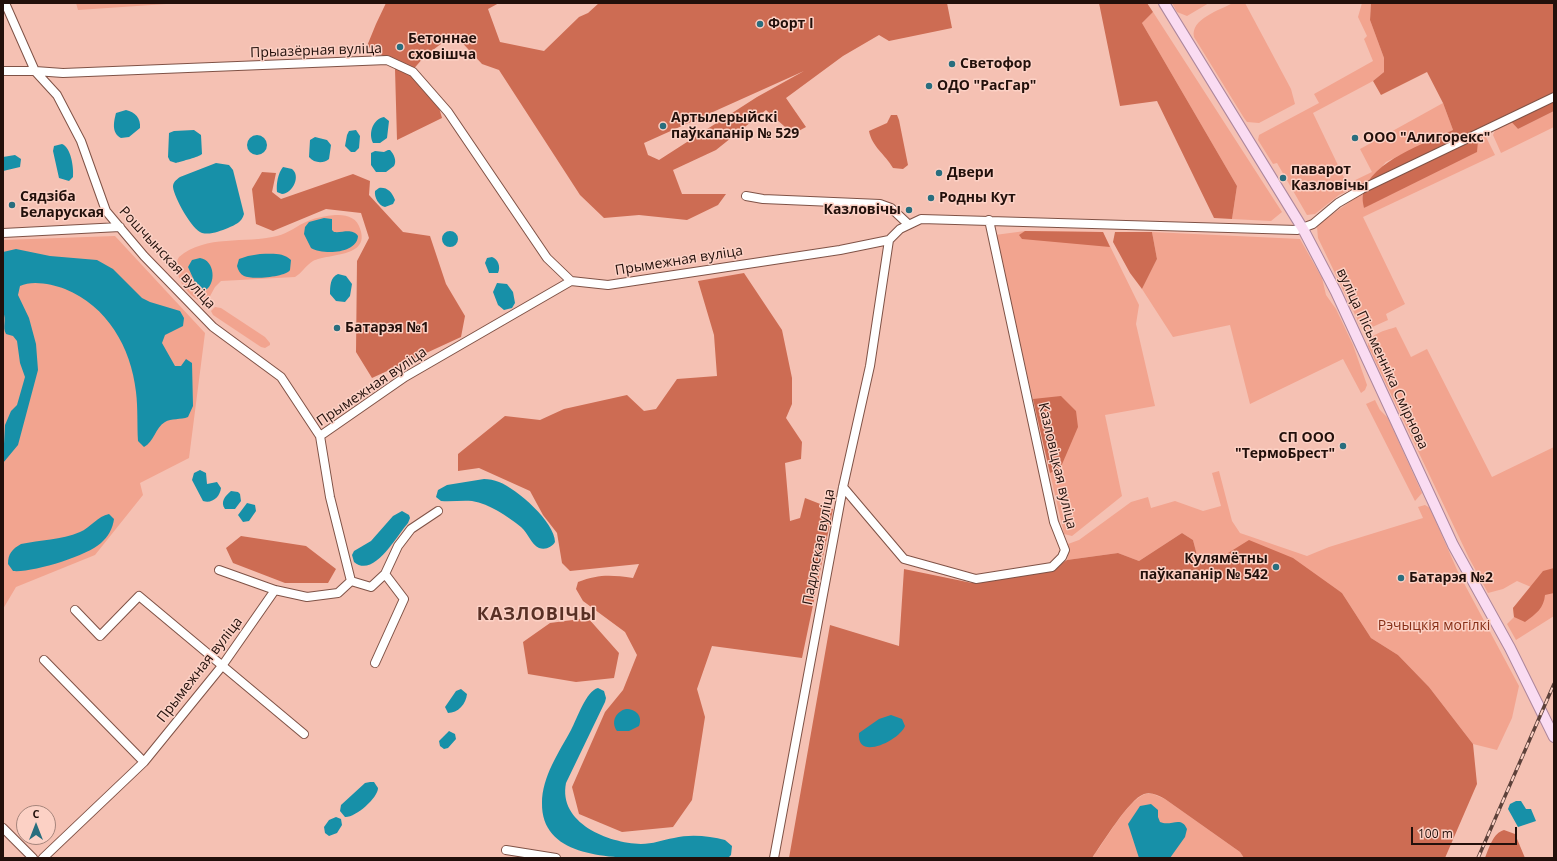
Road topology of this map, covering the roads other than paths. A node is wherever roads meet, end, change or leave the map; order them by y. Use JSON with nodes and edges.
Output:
{"nodes":[{"id":1,"x":5,"y":3,"type":"edge"},
{"id":2,"x":1164,"y":3,"type":"edge"},
{"id":3,"x":3,"y":71,"type":"edge"},
{"id":4,"x":35,"y":71,"type":"junction"},
{"id":5,"x":1554,"y":97,"type":"edge"},
{"id":6,"x":746,"y":196,"type":"dead end"},
{"id":7,"x":989,"y":220,"type":"junction"},
{"id":8,"x":908,"y":224,"type":"junction"},
{"id":9,"x":120,"y":227,"type":"junction"},
{"id":10,"x":1303,"y":229,"type":"junction"},
{"id":11,"x":3,"y":233,"type":"edge"},
{"id":12,"x":889,"y":240,"type":"junction"},
{"id":13,"x":571,"y":281,"type":"junction"},
{"id":14,"x":320,"y":436,"type":"junction"},
{"id":15,"x":843,"y":487,"type":"junction"},
{"id":16,"x":438,"y":511,"type":"dead end"},
{"id":17,"x":219,"y":570,"type":"dead end"},
{"id":18,"x":385,"y":574,"type":"junction"},
{"id":19,"x":351,"y":581,"type":"junction"},
{"id":20,"x":276,"y":590,"type":"junction"},
{"id":21,"x":75,"y":610,"type":"dead end"},
{"id":22,"x":44,"y":660,"type":"dead end"},
{"id":23,"x":375,"y":663,"type":"dead end"},
{"id":24,"x":222,"y":666,"type":"junction"},
{"id":25,"x":304,"y":734,"type":"dead end"},
{"id":26,"x":1554,"y":737,"type":"edge"},
{"id":27,"x":144,"y":762,"type":"junction"},
{"id":28,"x":3,"y":828,"type":"edge"},
{"id":29,"x":506,"y":850,"type":"dead end"},
{"id":30,"x":33,"y":858,"type":"edge"},
{"id":31,"x":43,"y":858,"type":"edge"},
{"id":32,"x":556,"y":858,"type":"edge"},
{"id":33,"x":774,"y":858,"type":"edge"}],
"edges":[{"from":1,"to":4,"type":"street","name":"Рошчынская вуліца"},
{"from":2,"to":10,"type":"main road","name":"вуліца Пісьменніка Смірнова"},
{"from":3,"to":4,"type":"street","name":"Прыазёрная вуліца"},
{"from":4,"to":9,"type":"street","name":"Рошчынская вуліца"},
{"from":4,"to":13,"type":"street","name":"Прыазёрная вуліца"},
{"from":5,"to":10,"type":"street"},
{"from":6,"to":8,"type":"street"},
{"from":7,"to":8,"type":"street"},
{"from":7,"to":10,"type":"street"},
{"from":7,"to":15,"type":"street","name":"Казловіцкая вуліца"},
{"from":8,"to":12,"type":"street"},
{"from":9,"to":11,"type":"street"},
{"from":9,"to":14,"type":"street","name":"Рошчынская вуліца"},
{"from":10,"to":26,"type":"main road","name":"вуліца Пісьменніка Смірнова"},
{"from":12,"to":13,"type":"street","name":"Прымежная вуліца"},
{"from":12,"to":15,"type":"street","name":"Падляская вуліца"},
{"from":13,"to":14,"type":"street","name":"Прымежная вуліца"},
{"from":14,"to":19,"type":"street","name":"Прымежная вуліца"},
{"from":15,"to":33,"type":"street","name":"Падляская вуліца"},
{"from":16,"to":18,"type":"street"},
{"from":17,"to":20,"type":"street"},
{"from":18,"to":19,"type":"street"},
{"from":18,"to":23,"type":"street"},
{"from":19,"to":20,"type":"street"},
{"from":20,"to":24,"type":"street","name":"Прымежная вуліца"},
{"from":21,"to":24,"type":"street"},
{"from":22,"to":27,"type":"street"},
{"from":24,"to":25,"type":"street"},
{"from":24,"to":27,"type":"street","name":"Прымежная вуліца"},
{"from":27,"to":31,"type":"street","name":"Прымежная вуліца"},
{"from":28,"to":30,"type":"street"},
{"from":29,"to":32,"type":"street"}]}
